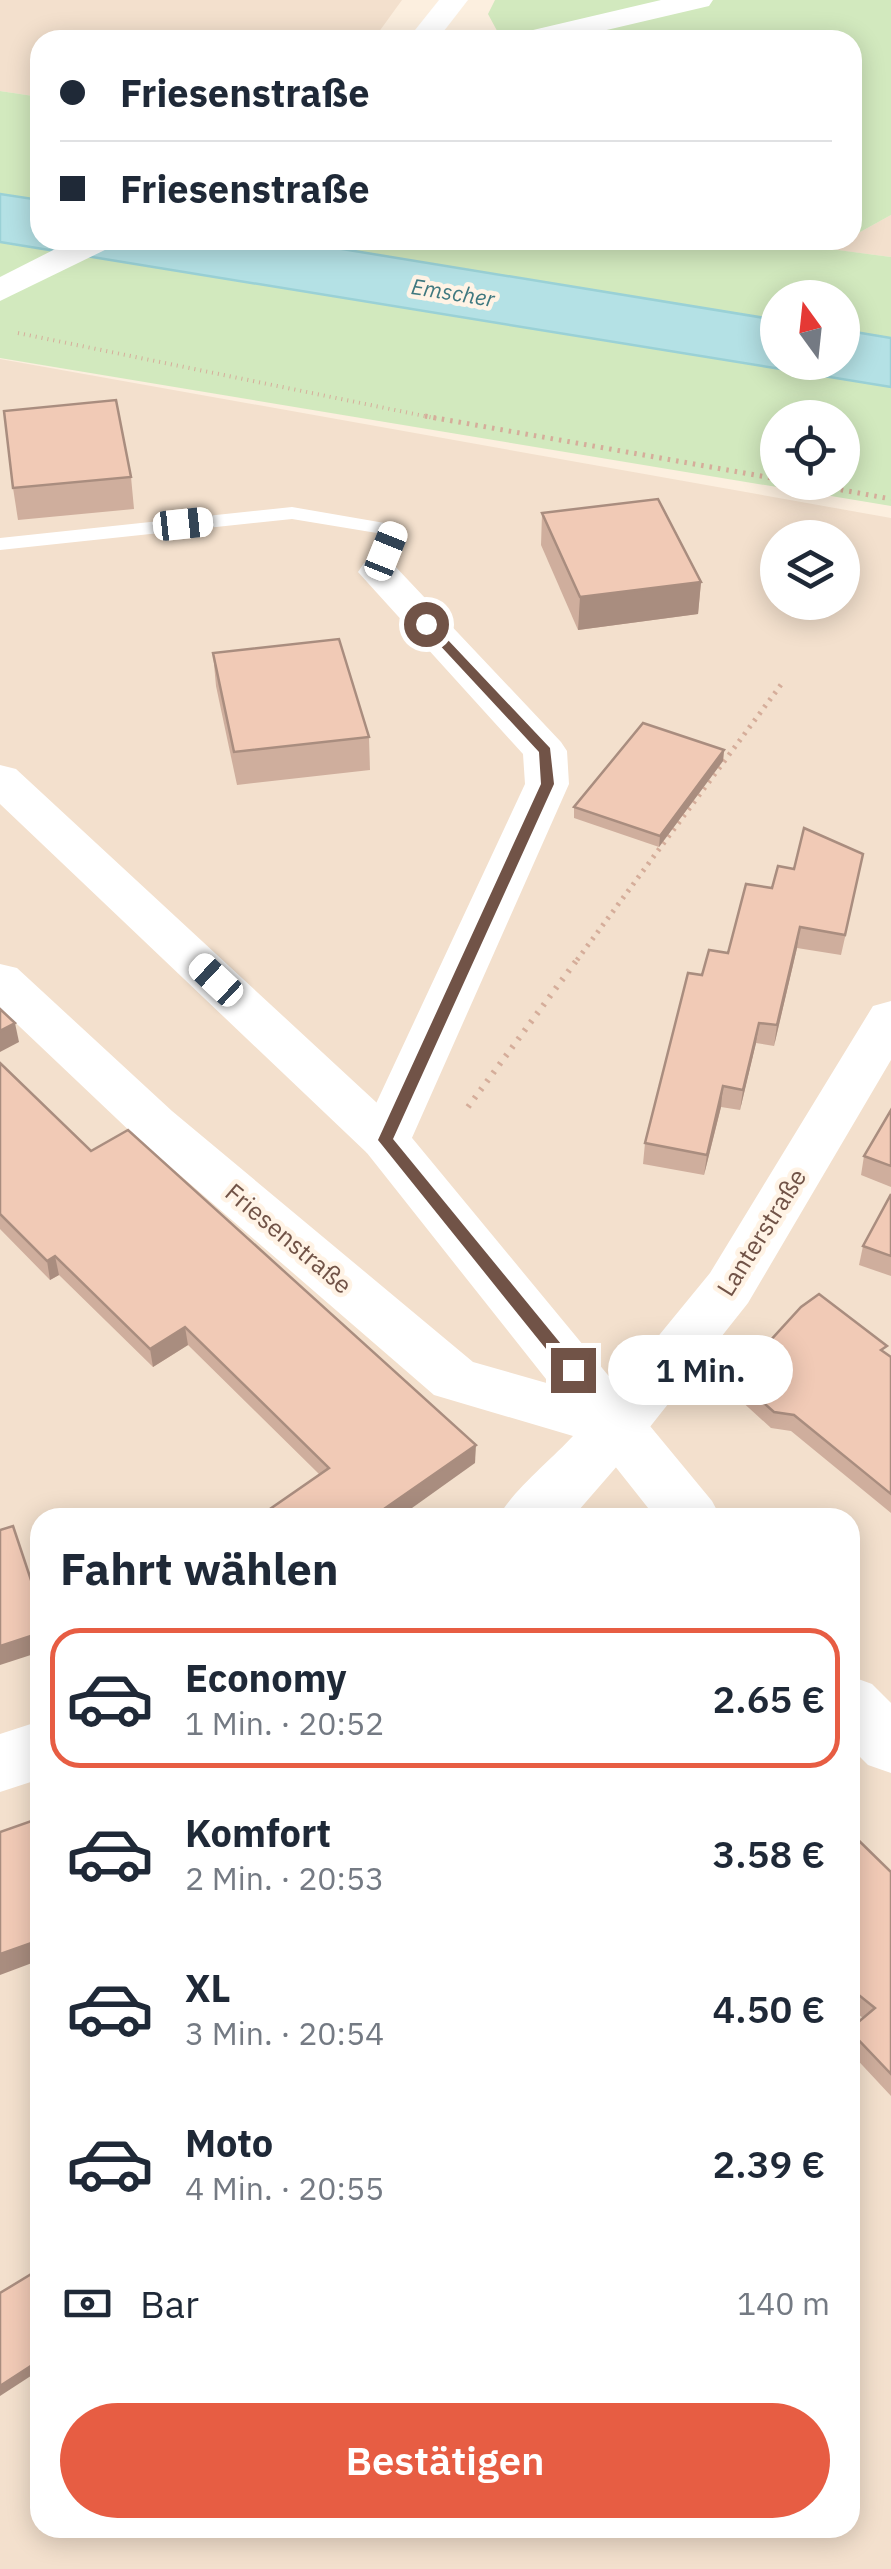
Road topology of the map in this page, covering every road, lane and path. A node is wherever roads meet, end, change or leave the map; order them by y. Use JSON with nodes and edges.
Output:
{"nodes":[{"id":1,"x":454,"y":0,"type":"edge"},
{"id":2,"x":699,"y":0,"type":"edge"},
{"id":3,"x":438,"y":30,"type":"edge"},
{"id":4,"x":569,"y":30,"type":"edge"},
{"id":5,"x":80,"y":250,"type":"edge"},
{"id":6,"x":0,"y":291,"type":"edge"},
{"id":7,"x":0,"y":329,"type":"edge"},
{"id":8,"x":760,"y":475,"type":"edge"},
{"id":9,"x":860,"y":494,"type":"edge"},
{"id":10,"x":891,"y":500,"type":"edge"},
{"id":11,"x":0,"y":544,"type":"edge"},
{"id":12,"x":378,"y":572,"type":"joint"},
{"id":13,"x":782,"y":682,"type":"dead end"},
{"id":14,"x":0,"y":779,"type":"edge"},
{"id":15,"x":0,"y":980,"type":"edge"},
{"id":16,"x":891,"y":1018,"type":"edge"},
{"id":17,"x":401,"y":1158,"type":"junction"},
{"id":18,"x":618,"y":1426,"type":"junction"},
{"id":19,"x":541,"y":1508,"type":"edge"},
{"id":20,"x":683,"y":1508,"type":"edge"},
{"id":21,"x":860,"y":1714,"type":"edge"},
{"id":22,"x":891,"y":1745,"type":"edge"},
{"id":23,"x":30,"y":1753,"type":"edge"},
{"id":24,"x":0,"y":1763,"type":"edge"}],
"edges":[{"from":1,"to":3,"type":"street"},
{"from":2,"to":4,"type":"street"},
{"from":5,"to":6,"type":"street"},
{"from":7,"to":8,"type":"path"},
{"from":9,"to":10,"type":"path"},
{"from":11,"to":12,"type":"lane"},
{"from":12,"to":17,"type":"street"},
{"from":13,"to":17,"type":"path"},
{"from":14,"to":17,"type":"street"},
{"from":15,"to":18,"type":"street","name":"Friesenstraße"},
{"from":16,"to":18,"type":"street","name":"Lanterstraße"},
{"from":17,"to":18,"type":"street"},
{"from":18,"to":19,"type":"street","name":"Lanterstraße"},
{"from":18,"to":20,"type":"street"},
{"from":21,"to":22,"type":"street"},
{"from":23,"to":24,"type":"street"}]}
